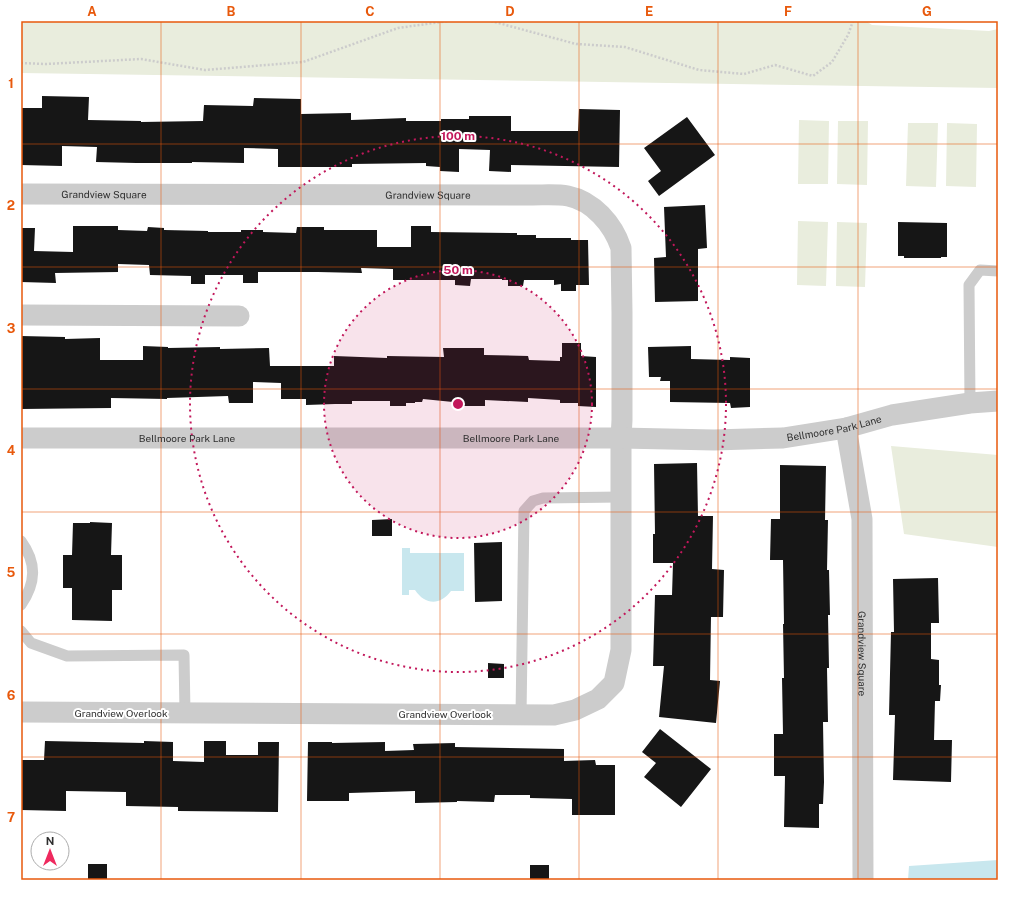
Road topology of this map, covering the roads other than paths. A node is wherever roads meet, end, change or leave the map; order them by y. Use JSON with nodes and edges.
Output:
{"nodes":[{"id":1,"x":21,"y":194,"type":"edge"},
{"id":2,"x":998,"y":271,"type":"edge"},
{"id":3,"x":21,"y":315,"type":"edge"},
{"id":4,"x":238,"y":316,"type":"dead end"},
{"id":5,"x":998,"y":401,"type":"edge"},
{"id":6,"x":970,"y":403,"type":"junction"},
{"id":7,"x":846,"y":428,"type":"junction"},
{"id":8,"x":21,"y":438,"type":"edge"},
{"id":9,"x":621,"y":438,"type":"junction"},
{"id":10,"x":621,"y":497,"type":"junction"},
{"id":11,"x":21,"y":541,"type":"edge"},
{"id":12,"x":21,"y":605,"type":"edge"},
{"id":13,"x":21,"y":631,"type":"edge"},
{"id":14,"x":21,"y":712,"type":"edge"},
{"id":15,"x":186,"y":713,"type":"junction"},
{"id":16,"x":521,"y":714,"type":"junction"},
{"id":17,"x":863,"y":880,"type":"edge"}],
"edges":[{"from":1,"to":9,"type":"street","name":"Grandview Square"},
{"from":2,"to":6,"type":"lane"},
{"from":3,"to":4,"type":"street"},
{"from":5,"to":6,"type":"street","name":"Bellmoore Park Lane"},
{"from":6,"to":7,"type":"street","name":"Bellmoore Park Lane"},
{"from":7,"to":9,"type":"street","name":"Bellmoore Park Lane"},
{"from":7,"to":17,"type":"street","name":"Grandview Square"},
{"from":8,"to":9,"type":"street","name":"Bellmoore Park Lane"},
{"from":9,"to":10,"type":"street","name":"Grandview Overlook"},
{"from":10,"to":16,"type":"street","name":"Grandview Overlook"},
{"from":10,"to":16,"type":"lane"},
{"from":11,"to":12,"type":"lane"},
{"from":13,"to":15,"type":"lane"},
{"from":14,"to":15,"type":"street","name":"Grandview Overlook"},
{"from":15,"to":16,"type":"street","name":"Grandview Overlook"}]}
